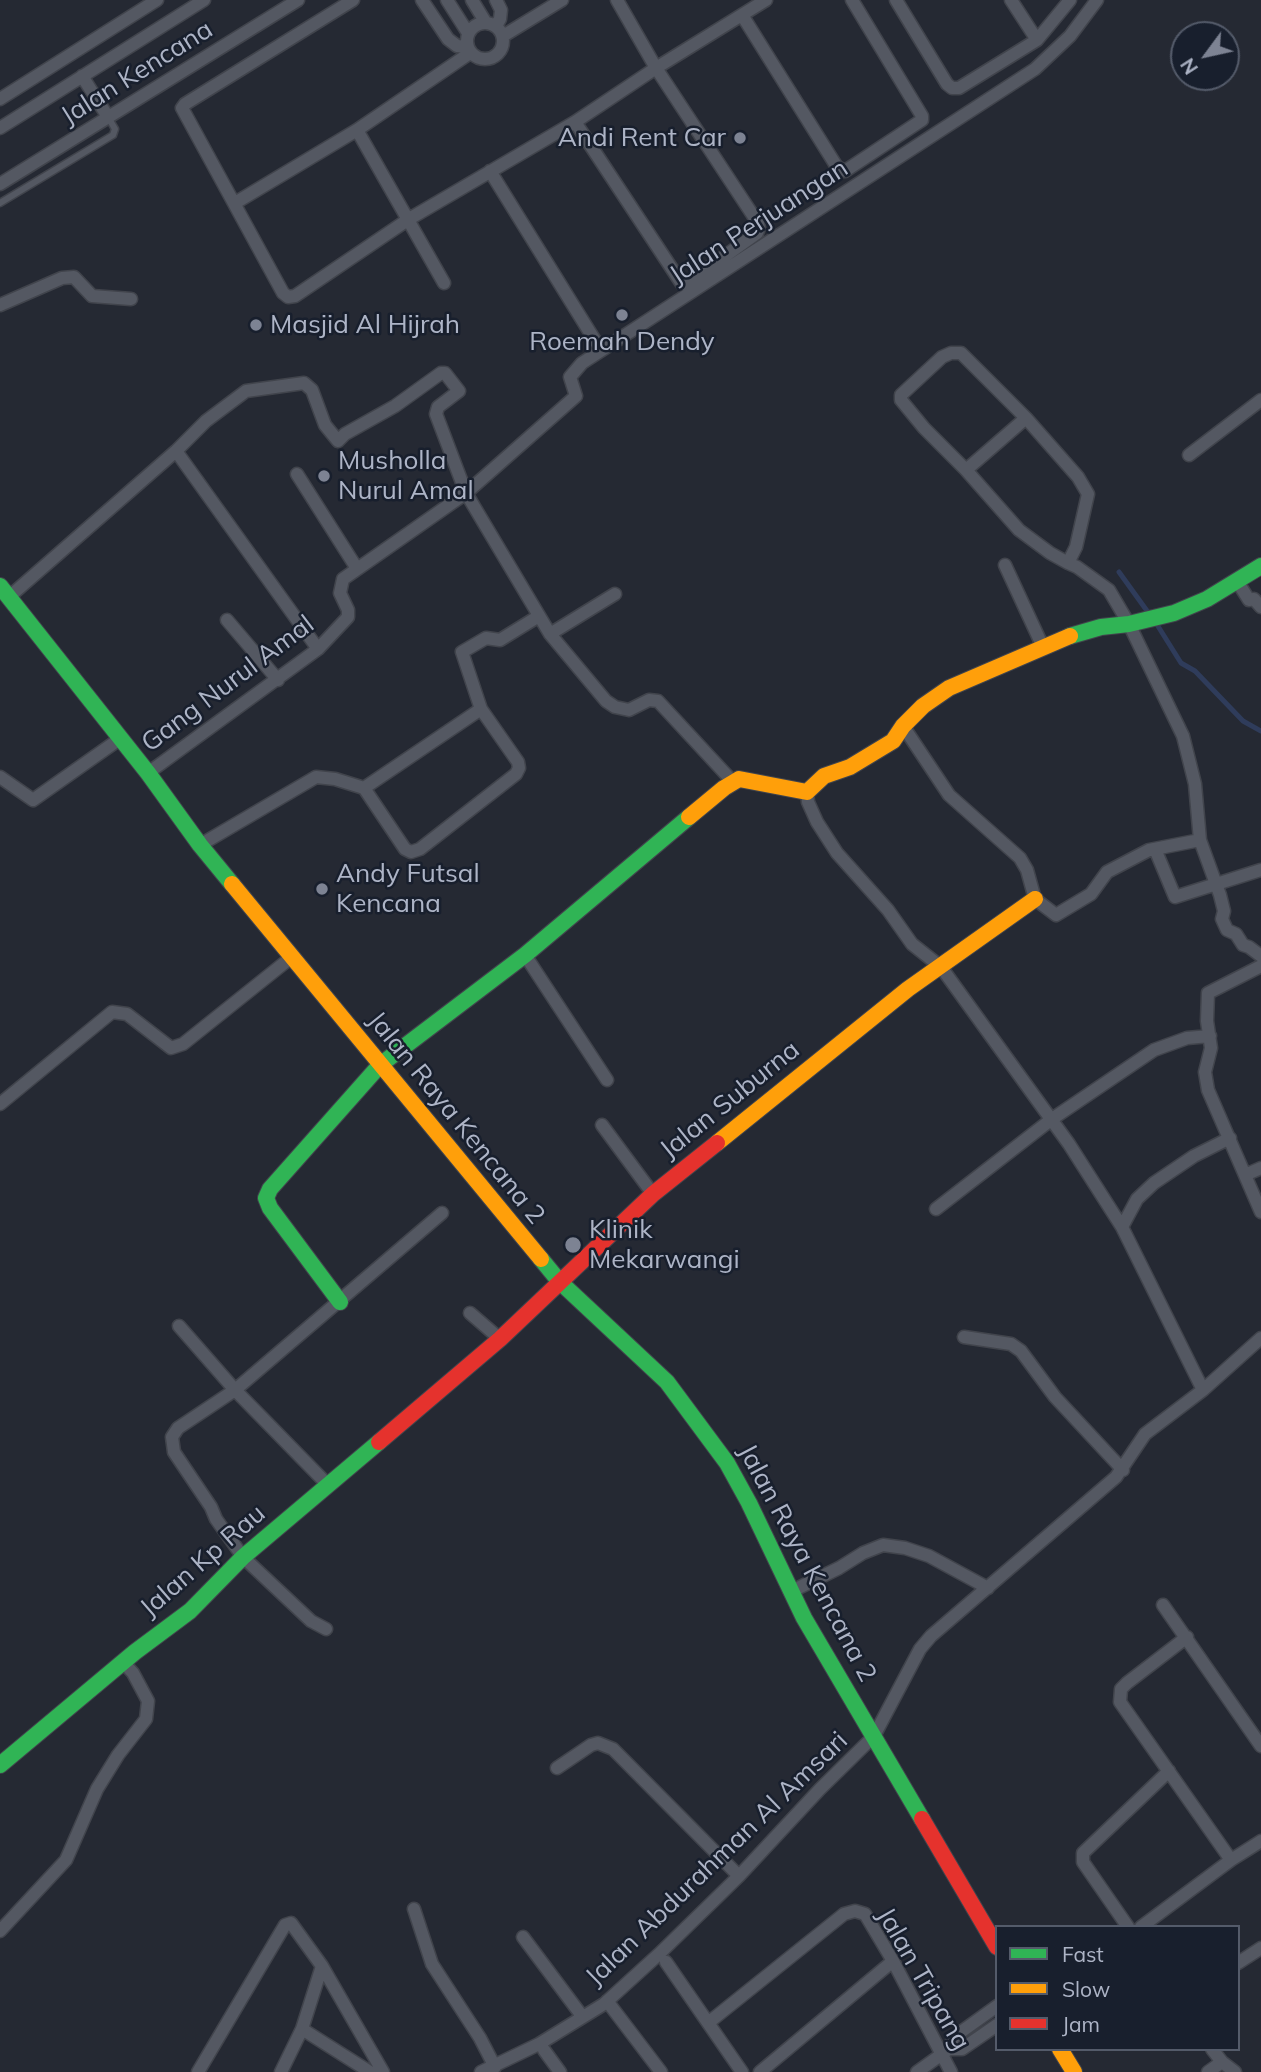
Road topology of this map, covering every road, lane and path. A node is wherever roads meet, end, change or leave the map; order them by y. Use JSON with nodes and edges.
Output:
{"nodes":[{"id":1,"x":157,"y":0,"type":"edge"},
{"id":2,"x":204,"y":0,"type":"edge"},
{"id":3,"x":298,"y":0,"type":"edge"},
{"id":4,"x":353,"y":0,"type":"edge"},
{"id":5,"x":422,"y":0,"type":"edge"},
{"id":6,"x":447,"y":0,"type":"edge"},
{"id":7,"x":472,"y":0,"type":"edge"},
{"id":8,"x":496,"y":0,"type":"edge"},
{"id":9,"x":562,"y":0,"type":"edge"},
{"id":10,"x":617,"y":0,"type":"edge"},
{"id":11,"x":766,"y":0,"type":"edge"},
{"id":12,"x":852,"y":0,"type":"edge"},
{"id":13,"x":895,"y":0,"type":"edge"},
{"id":14,"x":1010,"y":0,"type":"edge"},
{"id":15,"x":1070,"y":0,"type":"edge"},
{"id":16,"x":1097,"y":0,"type":"edge"},
{"id":17,"x":742,"y":15,"type":"junction"},
{"id":18,"x":495,"y":28,"type":"junction"},
{"id":19,"x":468,"y":33,"type":"junction"},
{"id":20,"x":1037,"y":40,"type":"junction"},
{"id":21,"x":469,"y":50,"type":"junction"},
{"id":22,"x":656,"y":68,"type":"junction"},
{"id":23,"x":82,"y":76,"type":"junction"},
{"id":24,"x":0,"y":99,"type":"edge"},
{"id":25,"x":108,"y":117,"type":"junction"},
{"id":26,"x":576,"y":121,"type":"junction"},
{"id":27,"x":0,"y":128,"type":"edge"},
{"id":28,"x":357,"y":130,"type":"junction"},
{"id":29,"x":490,"y":171,"type":"junction"},
{"id":30,"x":0,"y":184,"type":"edge"},
{"id":31,"x":0,"y":203,"type":"edge"},
{"id":32,"x":235,"y":203,"type":"junction"},
{"id":33,"x":409,"y":219,"type":"junction"},
{"id":34,"x":444,"y":283,"type":"dead end"},
{"id":35,"x":131,"y":299,"type":"dead end"},
{"id":36,"x":0,"y":305,"type":"edge"},
{"id":37,"x":599,"y":347,"type":"dead end"},
{"id":38,"x":1261,"y":400,"type":"edge"},
{"id":39,"x":1026,"y":418,"type":"junction"},
{"id":40,"x":176,"y":451,"type":"junction"},
{"id":41,"x":1189,"y":455,"type":"dead end"},
{"id":42,"x":967,"y":470,"type":"junction"},
{"id":43,"x":297,"y":474,"type":"dead end"},
{"id":44,"x":467,"y":493,"type":"junction"},
{"id":45,"x":1068,"y":563,"type":"junction"},
{"id":46,"x":1005,"y":565,"type":"dead end"},
{"id":47,"x":1261,"y":566,"type":"edge"},
{"id":48,"x":356,"y":567,"type":"junction"},
{"id":49,"x":1237,"y":581,"type":"junction"},
{"id":50,"x":4,"y":591,"type":"edge"},
{"id":51,"x":615,"y":594,"type":"dead end"},
{"id":52,"x":1261,"y":607,"type":"edge"},
{"id":53,"x":539,"y":616,"type":"junction"},
{"id":54,"x":227,"y":620,"type":"dead end"},
{"id":55,"x":1129,"y":624,"type":"junction"},
{"id":56,"x":550,"y":634,"type":"junction"},
{"id":57,"x":1043,"y":648,"type":"junction"},
{"id":58,"x":318,"y":649,"type":"junction"},
{"id":59,"x":278,"y":680,"type":"junction"},
{"id":60,"x":481,"y":709,"type":"junction"},
{"id":61,"x":903,"y":726,"type":"junction"},
{"id":62,"x":121,"y":738,"type":"junction"},
{"id":63,"x":148,"y":773,"type":"junction"},
{"id":64,"x":0,"y":777,"type":"edge"},
{"id":65,"x":734,"y":783,"type":"junction"},
{"id":66,"x":363,"y":788,"type":"junction"},
{"id":67,"x":807,"y":792,"type":"junction"},
{"id":68,"x":1200,"y":840,"type":"junction"},
{"id":69,"x":200,"y":845,"type":"junction"},
{"id":70,"x":1155,"y":849,"type":"junction"},
{"id":71,"x":1261,"y":870,"type":"edge"},
{"id":72,"x":1216,"y":884,"type":"junction"},
{"id":73,"x":1035,"y":899,"type":"junction"},
{"id":74,"x":525,"y":955,"type":"junction"},
{"id":75,"x":293,"y":956,"type":"junction"},
{"id":76,"x":1261,"y":956,"type":"edge"},
{"id":77,"x":1261,"y":966,"type":"edge"},
{"id":78,"x":941,"y":967,"type":"junction"},
{"id":79,"x":1210,"y":1036,"type":"junction"},
{"id":80,"x":380,"y":1065,"type":"junction"},
{"id":81,"x":607,"y":1080,"type":"dead end"},
{"id":82,"x":0,"y":1104,"type":"edge"},
{"id":83,"x":1052,"y":1119,"type":"junction"},
{"id":84,"x":602,"y":1125,"type":"dead end"},
{"id":85,"x":1230,"y":1138,"type":"junction"},
{"id":86,"x":1261,"y":1168,"type":"edge"},
{"id":87,"x":1245,"y":1175,"type":"junction"},
{"id":88,"x":653,"y":1194,"type":"junction"},
{"id":89,"x":936,"y":1209,"type":"dead end"},
{"id":90,"x":1261,"y":1212,"type":"edge"},
{"id":91,"x":442,"y":1213,"type":"dead end"},
{"id":92,"x":1122,"y":1227,"type":"junction"},
{"id":93,"x":559,"y":1281,"type":"junction"},
{"id":94,"x":340,"y":1302,"type":"junction"},
{"id":95,"x":470,"y":1313,"type":"dead end"},
{"id":96,"x":179,"y":1326,"type":"dead end"},
{"id":97,"x":964,"y":1337,"type":"dead end"},
{"id":98,"x":1261,"y":1338,"type":"edge"},
{"id":99,"x":500,"y":1339,"type":"junction"},
{"id":100,"x":236,"y":1390,"type":"junction"},
{"id":101,"x":1203,"y":1390,"type":"junction"},
{"id":102,"x":1122,"y":1470,"type":"junction"},
{"id":103,"x":328,"y":1485,"type":"junction"},
{"id":104,"x":243,"y":1557,"type":"junction"},
{"id":105,"x":988,"y":1588,"type":"junction"},
{"id":106,"x":790,"y":1592,"type":"junction"},
{"id":107,"x":1163,"y":1605,"type":"dead end"},
{"id":108,"x":326,"y":1629,"type":"dead end"},
{"id":109,"x":1187,"y":1637,"type":"junction"},
{"id":110,"x":123,"y":1662,"type":"junction"},
{"id":111,"x":874,"y":1736,"type":"junction"},
{"id":112,"x":1261,"y":1746,"type":"edge"},
{"id":113,"x":0,"y":1765,"type":"edge"},
{"id":114,"x":557,"y":1768,"type":"dead end"},
{"id":115,"x":1169,"y":1771,"type":"junction"},
{"id":116,"x":1261,"y":1841,"type":"edge"},
{"id":117,"x":1231,"y":1860,"type":"junction"},
{"id":118,"x":739,"y":1876,"type":"junction"},
{"id":119,"x":414,"y":1909,"type":"dead end"},
{"id":120,"x":1127,"y":1925,"type":"edge"},
{"id":121,"x":1144,"y":1925,"type":"edge"},
{"id":122,"x":0,"y":1931,"type":"edge"},
{"id":123,"x":523,"y":1937,"type":"dead end"},
{"id":124,"x":995,"y":1944,"type":"edge"},
{"id":125,"x":1261,"y":1948,"type":"edge"},
{"id":126,"x":893,"y":1961,"type":"junction"},
{"id":127,"x":666,"y":1962,"type":"dead end"},
{"id":128,"x":1240,"y":1962,"type":"edge"},
{"id":129,"x":322,"y":1966,"type":"junction"},
{"id":130,"x":607,"y":2001,"type":"junction"},
{"id":131,"x":995,"y":2007,"type":"edge"},
{"id":132,"x":582,"y":2016,"type":"junction"},
{"id":133,"x":708,"y":2023,"type":"junction"},
{"id":134,"x":995,"y":2026,"type":"edge"},
{"id":135,"x":302,"y":2029,"type":"junction"},
{"id":136,"x":544,"y":2050,"type":"dead end"},
{"id":137,"x":946,"y":2051,"type":"junction"},
{"id":138,"x":1061,"y":2051,"type":"edge"},
{"id":139,"x":1214,"y":2051,"type":"edge"},
{"id":140,"x":1222,"y":2062,"type":"junction"},
{"id":141,"x":354,"y":2067,"type":"edge"},
{"id":142,"x":495,"y":2067,"type":"junction"},
{"id":143,"x":198,"y":2072,"type":"edge"},
{"id":144,"x":281,"y":2072,"type":"edge"},
{"id":145,"x":370,"y":2072,"type":"edge"},
{"id":146,"x":383,"y":2072,"type":"edge"},
{"id":147,"x":481,"y":2072,"type":"edge"},
{"id":148,"x":560,"y":2072,"type":"edge"},
{"id":149,"x":661,"y":2072,"type":"edge"},
{"id":150,"x":741,"y":2072,"type":"edge"},
{"id":151,"x":760,"y":2072,"type":"edge"},
{"id":152,"x":917,"y":2072,"type":"edge"},
{"id":153,"x":951,"y":2072,"type":"edge"},
{"id":154,"x":1074,"y":2072,"type":"edge"},
{"id":155,"x":1208,"y":2072,"type":"edge"},
{"id":156,"x":1235,"y":2072,"type":"edge"}],
"edges":[{"from":1,"to":24,"type":"street"},
{"from":2,"to":23,"type":"street","name":"Jalan Kencana"},
{"from":3,"to":25,"type":"street","name":"Jalan Kencana"},
{"from":4,"to":32,"type":"street"},
{"from":5,"to":21,"type":"street"},
{"from":6,"to":19,"type":"street"},
{"from":7,"to":18,"type":"street"},
{"from":8,"to":18,"type":"street"},
{"from":9,"to":18,"type":"street"},
{"from":10,"to":22,"type":"street"},
{"from":11,"to":17,"type":"street"},
{"from":12,"to":17,"type":"street"},
{"from":13,"to":20,"type":"street"},
{"from":14,"to":20,"type":"street"},
{"from":15,"to":20,"type":"street"},
{"from":16,"to":44,"type":"street","name":"Jalan Perjuangan"},
{"from":17,"to":22,"type":"street"},
{"from":18,"to":19,"type":"street"},
{"from":18,"to":21,"type":"street"},
{"from":19,"to":21,"type":"street"},
{"from":21,"to":28,"type":"street"},
{"from":22,"to":26,"type":"street"},
{"from":22,"to":26,"type":"street"},
{"from":23,"to":25,"type":"street"},
{"from":23,"to":27,"type":"street","name":"Jalan Kencana"},
{"from":25,"to":30,"type":"street","name":"Jalan Kencana"},
{"from":25,"to":31,"type":"lane"},
{"from":26,"to":29,"type":"street"},
{"from":28,"to":32,"type":"street"},
{"from":28,"to":33,"type":"street"},
{"from":29,"to":33,"type":"street"},
{"from":29,"to":37,"type":"street"},
{"from":32,"to":33,"type":"street"},
{"from":33,"to":34,"type":"street"},
{"from":35,"to":36,"type":"street"},
{"from":38,"to":41,"type":"street"},
{"from":39,"to":42,"type":"street"},
{"from":39,"to":42,"type":"street"},
{"from":39,"to":45,"type":"street"},
{"from":40,"to":44,"type":"street"},
{"from":40,"to":50,"type":"street"},
{"from":40,"to":58,"type":"street"},
{"from":42,"to":45,"type":"street"},
{"from":43,"to":48,"type":"street"},
{"from":44,"to":48,"type":"street","name":"Gang Nurul Amal"},
{"from":44,"to":53,"type":"street"},
{"from":45,"to":55,"type":"street"},
{"from":46,"to":57,"type":"street"},
{"from":47,"to":49,"type":"street"},
{"from":48,"to":58,"type":"street","name":"Gang Nurul Amal"},
{"from":49,"to":52,"type":"street"},
{"from":49,"to":55,"type":"street"},
{"from":50,"to":62,"type":"street","name":"Jalan Raya Kencana 2"},
{"from":51,"to":56,"type":"street"},
{"from":53,"to":56,"type":"street"},
{"from":53,"to":60,"type":"street"},
{"from":54,"to":59,"type":"street"},
{"from":55,"to":57,"type":"street"},
{"from":55,"to":68,"type":"street"},
{"from":56,"to":65,"type":"street"},
{"from":57,"to":61,"type":"street"},
{"from":58,"to":59,"type":"street","name":"Gang Nurul Amal"},
{"from":59,"to":63,"type":"street","name":"Gang Nurul Amal"},
{"from":60,"to":66,"type":"street"},
{"from":60,"to":66,"type":"street"},
{"from":61,"to":67,"type":"street"},
{"from":61,"to":73,"type":"street"},
{"from":62,"to":63,"type":"street","name":"Jalan Raya Kencana 2"},
{"from":62,"to":64,"type":"street"},
{"from":63,"to":69,"type":"street","name":"Jalan Raya Kencana 2"},
{"from":65,"to":67,"type":"street"},
{"from":65,"to":74,"type":"street"},
{"from":66,"to":69,"type":"street"},
{"from":67,"to":78,"type":"street"},
{"from":68,"to":70,"type":"street"},
{"from":68,"to":72,"type":"street"},
{"from":69,"to":75,"type":"street","name":"Jalan Raya Kencana 2"},
{"from":70,"to":72,"type":"street"},
{"from":70,"to":73,"type":"street"},
{"from":71,"to":72,"type":"street"},
{"from":72,"to":76,"type":"street"},
{"from":73,"to":78,"type":"street","name":"Jalan Suburna"},
{"from":74,"to":80,"type":"street"},
{"from":74,"to":81,"type":"street"},
{"from":75,"to":80,"type":"street","name":"Jalan Raya Kencana 2"},
{"from":75,"to":82,"type":"street"},
{"from":77,"to":79,"type":"street"},
{"from":78,"to":83,"type":"street"},
{"from":78,"to":88,"type":"street","name":"Jalan Suburna"},
{"from":79,"to":83,"type":"street"},
{"from":79,"to":85,"type":"street"},
{"from":80,"to":93,"type":"street","name":"Jalan Raya Kencana 2"},
{"from":80,"to":94,"type":"street"},
{"from":83,"to":89,"type":"street"},
{"from":83,"to":92,"type":"street"},
{"from":84,"to":88,"type":"street"},
{"from":85,"to":87,"type":"street"},
{"from":85,"to":92,"type":"street"},
{"from":86,"to":87,"type":"street"},
{"from":87,"to":90,"type":"street"},
{"from":88,"to":93,"type":"street","name":"Jalan Suburna"},
{"from":91,"to":94,"type":"street"},
{"from":92,"to":101,"type":"street"},
{"from":93,"to":99,"type":"street","name":"Jalan Kp Rau"},
{"from":93,"to":106,"type":"street","name":"Jalan Raya Kencana 2"},
{"from":94,"to":100,"type":"street"},
{"from":95,"to":99,"type":"street"},
{"from":96,"to":100,"type":"street"},
{"from":97,"to":102,"type":"street"},
{"from":98,"to":101,"type":"street","name":"Jalan Abdurahman Al Amsari"},
{"from":99,"to":103,"type":"street","name":"Jalan Kp Rau"},
{"from":100,"to":103,"type":"street"},
{"from":100,"to":104,"type":"street"},
{"from":101,"to":102,"type":"street","name":"Jalan Abdurahman Al Amsari"},
{"from":102,"to":105,"type":"street","name":"Jalan Abdurahman Al Amsari"},
{"from":103,"to":104,"type":"street","name":"Jalan Kp Rau"},
{"from":104,"to":108,"type":"street"},
{"from":104,"to":110,"type":"street","name":"Jalan Kp Rau"},
{"from":105,"to":106,"type":"street"},
{"from":105,"to":111,"type":"street","name":"Jalan Abdurahman Al Amsari"},
{"from":106,"to":111,"type":"street","name":"Jalan Raya Kencana 2"},
{"from":107,"to":109,"type":"street"},
{"from":109,"to":112,"type":"street"},
{"from":109,"to":115,"type":"street"},
{"from":110,"to":113,"type":"street","name":"Jalan Kp Rau"},
{"from":110,"to":122,"type":"street"},
{"from":111,"to":118,"type":"street","name":"Jalan Abdurahman Al Amsari"},
{"from":111,"to":124,"type":"street","name":"Jalan Raya Kencana 2"},
{"from":114,"to":118,"type":"street"},
{"from":115,"to":117,"type":"street"},
{"from":115,"to":120,"type":"street"},
{"from":116,"to":117,"type":"street"},
{"from":117,"to":121,"type":"street"},
{"from":118,"to":130,"type":"street","name":"Jalan Abdurahman Al Amsari"},
{"from":119,"to":142,"type":"street"},
{"from":123,"to":132,"type":"street"},
{"from":125,"to":128,"type":"street"},
{"from":126,"to":133,"type":"street","name":"Jalan Tripang"},
{"from":126,"to":137,"type":"street","name":"Jalan Tripang"},
{"from":126,"to":151,"type":"street"},
{"from":127,"to":133,"type":"street"},
{"from":129,"to":135,"type":"street"},
{"from":129,"to":143,"type":"street"},
{"from":129,"to":146,"type":"street"},
{"from":130,"to":132,"type":"street","name":"Jalan Abdurahman Al Amsari"},
{"from":130,"to":149,"type":"street"},
{"from":131,"to":137,"type":"street"},
{"from":132,"to":142,"type":"street","name":"Jalan Abdurahman Al Amsari"},
{"from":133,"to":150,"type":"street"},
{"from":134,"to":137,"type":"street"},
{"from":135,"to":141,"type":"street"},
{"from":135,"to":144,"type":"street"},
{"from":136,"to":148,"type":"street"},
{"from":137,"to":152,"type":"street"},
{"from":137,"to":153,"type":"street","name":"Jalan Tripang"},
{"from":138,"to":154,"type":"street"},
{"from":139,"to":140,"type":"street"},
{"from":140,"to":155,"type":"street"},
{"from":140,"to":156,"type":"street"},
{"from":141,"to":145,"type":"street"},
{"from":142,"to":147,"type":"street","name":"Jalan Abdurahman Al Amsari"}]}
